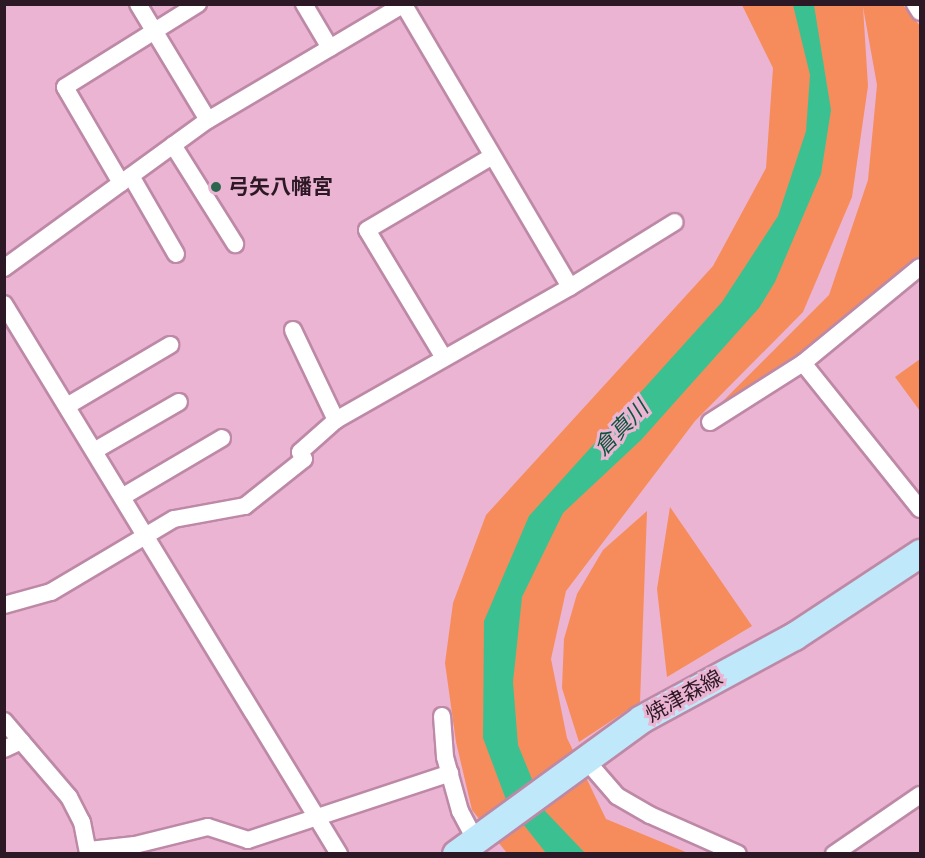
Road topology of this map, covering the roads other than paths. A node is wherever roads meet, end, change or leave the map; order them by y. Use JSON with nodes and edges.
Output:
{"nodes":[{"id":1,"x":138,"y":4,"type":"edge"},
{"id":2,"x":198,"y":4,"type":"edge"},
{"id":3,"x":304,"y":4,"type":"edge"},
{"id":4,"x":915,"y":4,"type":"edge"},
{"id":5,"x":404,"y":5,"type":"edge"},
{"id":6,"x":921,"y":12,"type":"edge"},
{"id":7,"x":153,"y":32,"type":"junction"},
{"id":8,"x":330,"y":48,"type":"junction"},
{"id":9,"x":208,"y":120,"type":"junction"},
{"id":10,"x":173,"y":145,"type":"junction"},
{"id":11,"x":491,"y":157,"type":"junction"},
{"id":12,"x":126,"y":179,"type":"junction"},
{"id":13,"x":675,"y":222,"type":"dead end"},
{"id":14,"x":235,"y":244,"type":"dead end"},
{"id":15,"x":176,"y":254,"type":"dead end"},
{"id":16,"x":921,"y":267,"type":"edge"},
{"id":17,"x":4,"y":268,"type":"edge"},
{"id":18,"x":570,"y":287,"type":"junction"},
{"id":19,"x":4,"y":304,"type":"edge"},
{"id":20,"x":293,"y":330,"type":"dead end"},
{"id":21,"x":170,"y":345,"type":"dead end"},
{"id":22,"x":444,"y":358,"type":"junction"},
{"id":23,"x":803,"y":363,"type":"junction"},
{"id":24,"x":179,"y":402,"type":"dead end"},
{"id":25,"x":67,"y":406,"type":"junction"},
{"id":26,"x":336,"y":420,"type":"junction"},
{"id":27,"x":710,"y":422,"type":"dead end"},
{"id":28,"x":222,"y":438,"type":"dead end"},
{"id":29,"x":94,"y":451,"type":"junction"},
{"id":30,"x":122,"y":497,"type":"junction"},
{"id":31,"x":921,"y":509,"type":"edge"},
{"id":32,"x":145,"y":535,"type":"junction"},
{"id":33,"x":921,"y":553,"type":"edge"},
{"id":34,"x":4,"y":605,"type":"edge"},
{"id":35,"x":442,"y":716,"type":"dead end"},
{"id":36,"x":4,"y":721,"type":"edge"},
{"id":37,"x":21,"y":741,"type":"junction"},
{"id":38,"x":4,"y":749,"type":"edge"},
{"id":39,"x":575,"y":766,"type":"junction"},
{"id":40,"x":450,"y":773,"type":"junction"},
{"id":41,"x":921,"y":795,"type":"edge"},
{"id":42,"x":319,"y":819,"type":"junction"},
{"id":43,"x":471,"y":842,"type":"edge"},
{"id":44,"x":88,"y":852,"type":"edge"},
{"id":45,"x":339,"y":854,"type":"edge"},
{"id":46,"x":738,"y":854,"type":"edge"},
{"id":47,"x":834,"y":854,"type":"edge"}],
"edges":[{"from":1,"to":7,"type":"street"},
{"from":2,"to":7,"type":"street"},
{"from":3,"to":8,"type":"street"},
{"from":4,"to":6,"type":"street"},
{"from":5,"to":8,"type":"street"},
{"from":5,"to":11,"type":"street"},
{"from":7,"to":9,"type":"street"},
{"from":7,"to":12,"type":"street"},
{"from":8,"to":9,"type":"street"},
{"from":9,"to":10,"type":"street"},
{"from":10,"to":12,"type":"street"},
{"from":10,"to":14,"type":"street"},
{"from":11,"to":18,"type":"street"},
{"from":11,"to":22,"type":"street"},
{"from":12,"to":15,"type":"street"},
{"from":12,"to":17,"type":"street"},
{"from":13,"to":18,"type":"street"},
{"from":16,"to":23,"type":"street"},
{"from":18,"to":22,"type":"street"},
{"from":19,"to":25,"type":"street"},
{"from":20,"to":26,"type":"street"},
{"from":21,"to":25,"type":"street"},
{"from":22,"to":26,"type":"street"},
{"from":23,"to":27,"type":"street"},
{"from":23,"to":31,"type":"street"},
{"from":24,"to":29,"type":"street"},
{"from":25,"to":29,"type":"street"},
{"from":26,"to":32,"type":"street"},
{"from":28,"to":30,"type":"street"},
{"from":29,"to":30,"type":"street"},
{"from":30,"to":32,"type":"street"},
{"from":32,"to":34,"type":"street"},
{"from":32,"to":42,"type":"street"},
{"from":33,"to":39,"type":"main road","name":"焼津森線"},
{"from":35,"to":40,"type":"street"},
{"from":36,"to":37,"type":"street"},
{"from":37,"to":38,"type":"street"},
{"from":37,"to":44,"type":"street"},
{"from":39,"to":43,"type":"main road","name":"焼津森線"},
{"from":39,"to":46,"type":"street"},
{"from":40,"to":42,"type":"street"},
{"from":40,"to":43,"type":"street"},
{"from":41,"to":47,"type":"street"},
{"from":42,"to":44,"type":"street"},
{"from":42,"to":45,"type":"street"}]}
